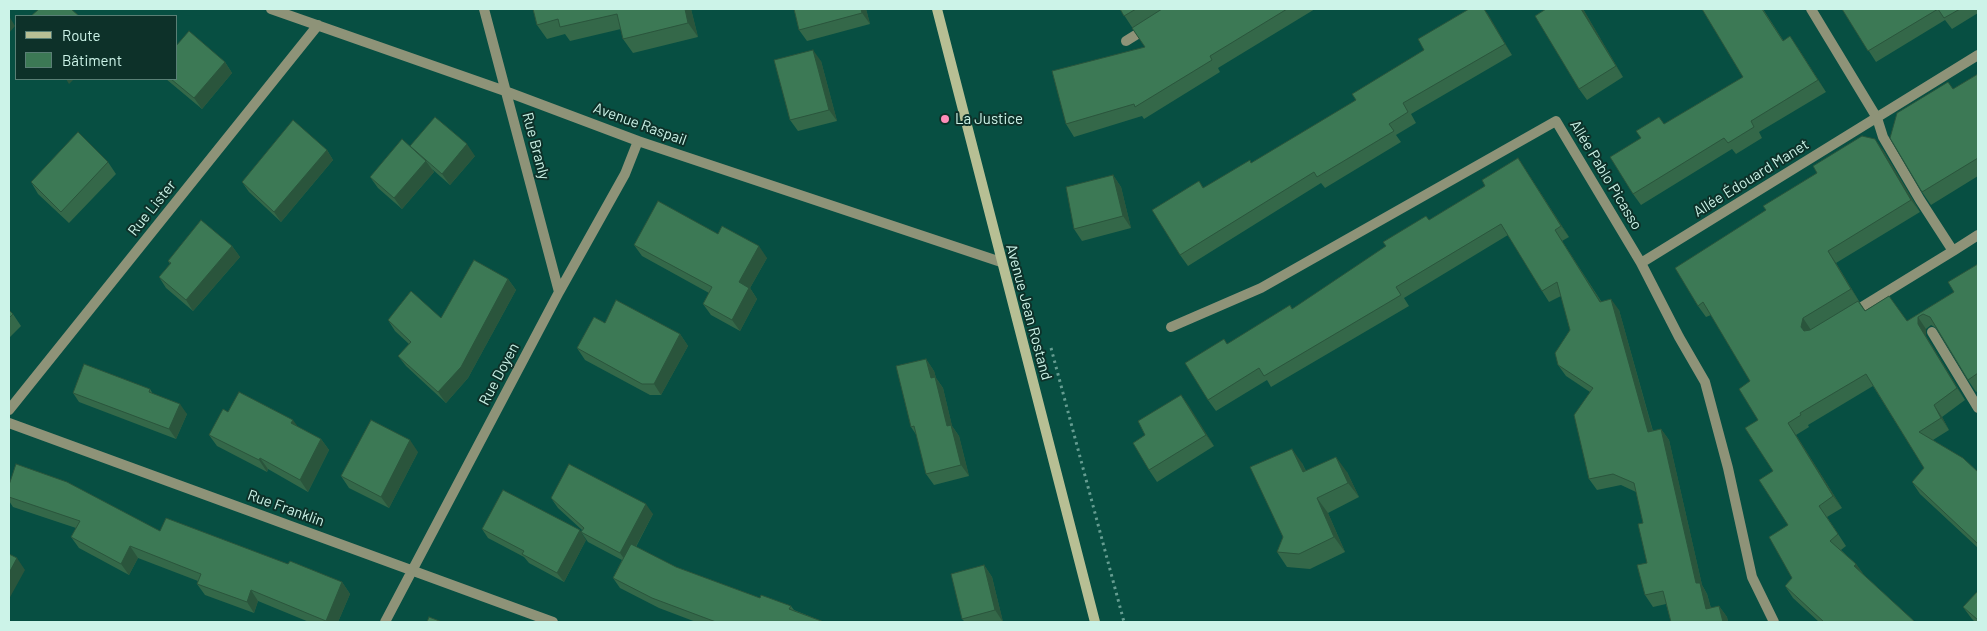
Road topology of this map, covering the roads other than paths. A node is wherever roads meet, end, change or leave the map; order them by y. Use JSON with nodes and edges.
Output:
{"nodes":[{"id":1,"x":271,"y":9,"type":"edge"},
{"id":2,"x":484,"y":9,"type":"edge"},
{"id":3,"x":937,"y":9,"type":"edge"},
{"id":4,"x":1811,"y":9,"type":"edge"},
{"id":5,"x":1156,"y":22,"type":"edge"},
{"id":6,"x":318,"y":25,"type":"junction"},
{"id":7,"x":1126,"y":40,"type":"dead end"},
{"id":8,"x":1978,"y":55,"type":"edge"},
{"id":9,"x":506,"y":91,"type":"junction"},
{"id":10,"x":1877,"y":118,"type":"junction"},
{"id":11,"x":638,"y":141,"type":"junction"},
{"id":12,"x":1978,"y":235,"type":"edge"},
{"id":13,"x":1953,"y":250,"type":"junction"},
{"id":14,"x":1001,"y":262,"type":"junction"},
{"id":15,"x":1641,"y":263,"type":"junction"},
{"id":16,"x":559,"y":292,"type":"junction"},
{"id":17,"x":1839,"y":321,"type":"edge"},
{"id":18,"x":1171,"y":327,"type":"dead end"},
{"id":19,"x":1932,"y":332,"type":"edge"},
{"id":20,"x":1978,"y":408,"type":"edge"},
{"id":21,"x":9,"y":410,"type":"edge"},
{"id":22,"x":9,"y":423,"type":"edge"},
{"id":23,"x":413,"y":570,"type":"junction"},
{"id":24,"x":386,"y":622,"type":"edge"},
{"id":25,"x":553,"y":622,"type":"edge"},
{"id":26,"x":1095,"y":622,"type":"edge"},
{"id":27,"x":1774,"y":622,"type":"edge"}],
"edges":[{"from":1,"to":6,"type":"street","name":"Avenue Raspail"},
{"from":2,"to":9,"type":"street","name":"Rue Branly"},
{"from":3,"to":14,"type":"street","name":"Avenue Jean Rostand"},
{"from":4,"to":10,"type":"street"},
{"from":5,"to":7,"type":"street"},
{"from":6,"to":9,"type":"street","name":"Avenue Raspail"},
{"from":6,"to":21,"type":"street","name":"Rue Lister"},
{"from":8,"to":10,"type":"street","name":"Allée Édouard Manet"},
{"from":9,"to":11,"type":"street","name":"Avenue Raspail"},
{"from":9,"to":16,"type":"street","name":"Rue Branly"},
{"from":10,"to":13,"type":"street"},
{"from":10,"to":15,"type":"street","name":"Allée Édouard Manet"},
{"from":11,"to":14,"type":"street","name":"Avenue Raspail"},
{"from":11,"to":16,"type":"street","name":"Rue Doyen"},
{"from":12,"to":13,"type":"street"},
{"from":13,"to":17,"type":"street"},
{"from":14,"to":26,"type":"street","name":"Avenue Jean Rostand"},
{"from":15,"to":18,"type":"street","name":"Allée Pablo Picasso"},
{"from":15,"to":27,"type":"street","name":"Allée Pablo Picasso"},
{"from":16,"to":23,"type":"street","name":"Rue Doyen"},
{"from":19,"to":20,"type":"street"},
{"from":22,"to":23,"type":"street","name":"Rue Franklin"},
{"from":23,"to":24,"type":"street","name":"Rue Doyen"},
{"from":23,"to":25,"type":"street","name":"Rue Franklin"}]}
